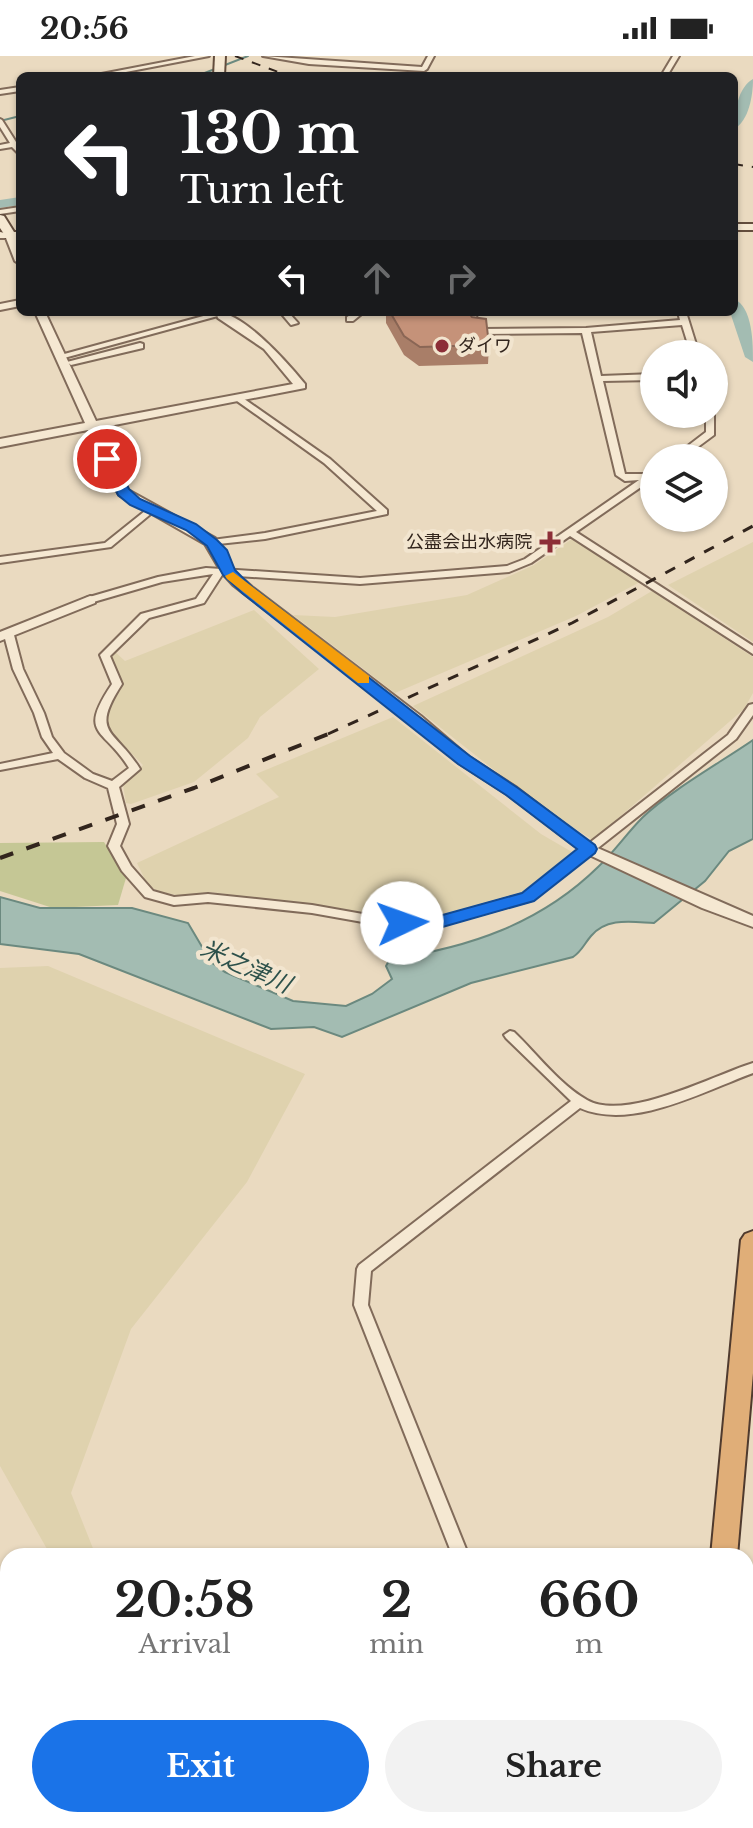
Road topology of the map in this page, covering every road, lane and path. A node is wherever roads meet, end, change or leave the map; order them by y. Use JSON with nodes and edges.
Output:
{"nodes":[{"id":1,"x":206,"y":56,"type":"edge"},
{"id":2,"x":266,"y":56,"type":"edge"},
{"id":3,"x":431,"y":56,"type":"edge"},
{"id":4,"x":116,"y":72,"type":"edge"},
{"id":5,"x":16,"y":89,"type":"edge"},
{"id":6,"x":0,"y":92,"type":"edge"},
{"id":7,"x":0,"y":121,"type":"edge"},
{"id":8,"x":16,"y":143,"type":"edge"},
{"id":9,"x":0,"y":215,"type":"edge"},
{"id":10,"x":10,"y":235,"type":"edge"},
{"id":11,"x":42,"y":316,"type":"edge"},
{"id":12,"x":211,"y":316,"type":"edge"},
{"id":13,"x":225,"y":316,"type":"edge"},
{"id":14,"x":288,"y":316,"type":"edge"},
{"id":15,"x":354,"y":316,"type":"edge"},
{"id":16,"x":472,"y":316,"type":"edge"},
{"id":17,"x":683,"y":316,"type":"edge"},
{"id":18,"x":350,"y":319,"type":"dead end"},
{"id":19,"x":685,"y":322,"type":"junction"},
{"id":20,"x":294,"y":323,"type":"dead end"},
{"id":21,"x":586,"y":330,"type":"junction"},
{"id":22,"x":691,"y":340,"type":"edge"},
{"id":23,"x":140,"y":346,"type":"dead end"},
{"id":24,"x":62,"y":360,"type":"junction"},
{"id":25,"x":640,"y":377,"type":"edge"},
{"id":26,"x":597,"y":379,"type":"junction"},
{"id":27,"x":240,"y":399,"type":"junction"},
{"id":28,"x":92,"y":426,"type":"junction"},
{"id":29,"x":711,"y":428,"type":"edge"},
{"id":30,"x":0,"y":443,"type":"edge"},
{"id":31,"x":696,"y":444,"type":"edge"},
{"id":32,"x":640,"y":476,"type":"edge"},
{"id":33,"x":640,"y":483,"type":"edge"},
{"id":34,"x":150,"y":510,"type":"junction"},
{"id":35,"x":570,"y":532,"type":"junction"},
{"id":36,"x":212,"y":543,"type":"junction"},
{"id":37,"x":0,"y":560,"type":"edge"},
{"id":38,"x":224,"y":572,"type":"junction"},
{"id":39,"x":90,"y":600,"type":"joint"},
{"id":40,"x":4,"y":636,"type":"edge"},
{"id":41,"x":753,"y":651,"type":"edge"},
{"id":42,"x":753,"y":707,"type":"edge"},
{"id":43,"x":60,"y":755,"type":"junction"},
{"id":44,"x":0,"y":767,"type":"edge"},
{"id":45,"x":113,"y":786,"type":"junction"},
{"id":46,"x":588,"y":849,"type":"junction"},
{"id":47,"x":753,"y":922,"type":"edge"},
{"id":48,"x":510,"y":1035,"type":"dead end"},
{"id":49,"x":753,"y":1068,"type":"edge"},
{"id":50,"x":580,"y":1101,"type":"junction"},
{"id":51,"x":753,"y":1240,"type":"edge"},
{"id":52,"x":458,"y":1548,"type":"edge"},
{"id":53,"x":725,"y":1548,"type":"edge"}],
"edges":[{"from":1,"to":4,"type":"street"},
{"from":2,"to":3,"type":"street"},
{"from":5,"to":6,"type":"street"},
{"from":7,"to":8,"type":"street"},
{"from":9,"to":10,"type":"main road"},
{"from":11,"to":24,"type":"street"},
{"from":12,"to":24,"type":"street"},
{"from":13,"to":27,"type":"street"},
{"from":14,"to":20,"type":"street"},
{"from":15,"to":18,"type":"street"},
{"from":16,"to":21,"type":"street"},
{"from":17,"to":19,"type":"street"},
{"from":19,"to":21,"type":"street"},
{"from":19,"to":22,"type":"street"},
{"from":21,"to":26,"type":"street"},
{"from":23,"to":24,"type":"street"},
{"from":24,"to":28,"type":"street"},
{"from":25,"to":26,"type":"street"},
{"from":26,"to":32,"type":"street"},
{"from":27,"to":28,"type":"street"},
{"from":27,"to":36,"type":"street"},
{"from":28,"to":30,"type":"street"},
{"from":28,"to":34,"type":"street"},
{"from":29,"to":31,"type":"street"},
{"from":33,"to":35,"type":"street"},
{"from":34,"to":36,"type":"street"},
{"from":34,"to":37,"type":"street"},
{"from":35,"to":38,"type":"street"},
{"from":35,"to":41,"type":"street"},
{"from":36,"to":38,"type":"street"},
{"from":38,"to":39,"type":"street"},
{"from":38,"to":45,"type":"street"},
{"from":38,"to":46,"type":"street"},
{"from":39,"to":40,"type":"street"},
{"from":40,"to":43,"type":"street"},
{"from":42,"to":46,"type":"street"},
{"from":43,"to":44,"type":"street"},
{"from":43,"to":45,"type":"street"},
{"from":45,"to":46,"type":"street"},
{"from":46,"to":47,"type":"street"},
{"from":48,"to":50,"type":"street"},
{"from":49,"to":50,"type":"street"},
{"from":50,"to":52,"type":"street"},
{"from":51,"to":53,"type":"highway"}]}
